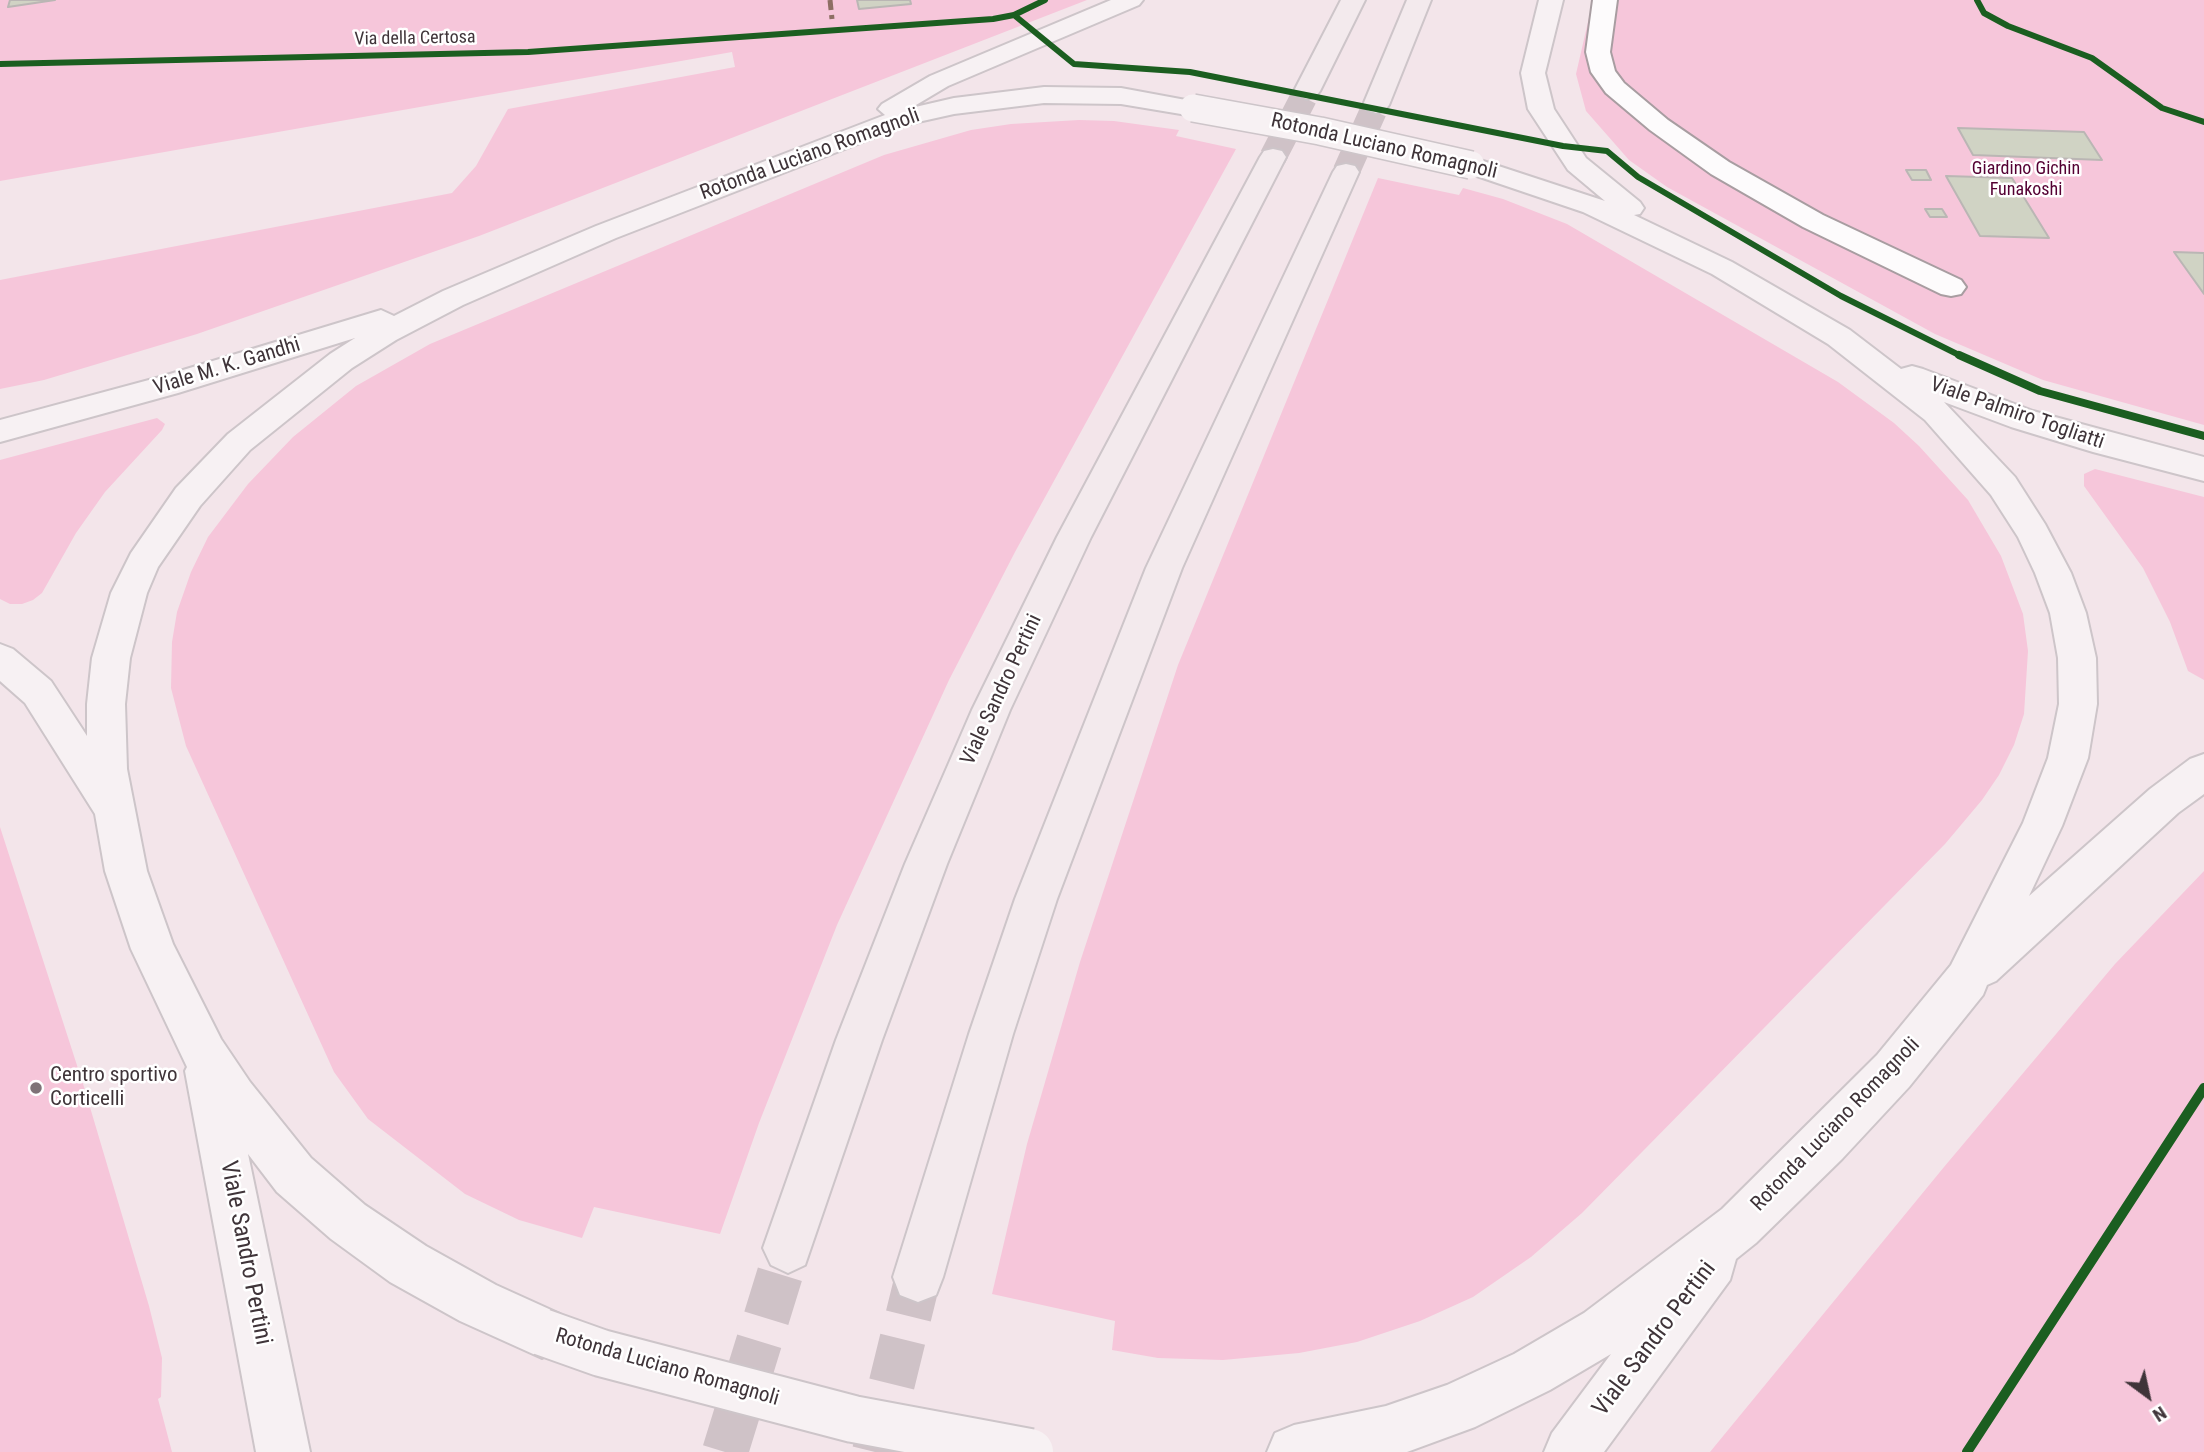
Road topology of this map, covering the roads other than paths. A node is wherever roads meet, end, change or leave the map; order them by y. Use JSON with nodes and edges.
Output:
{"nodes":[{"id":1,"x":1130,"y":0,"type":"edge"},
{"id":2,"x":1353,"y":0,"type":"edge"},
{"id":3,"x":1419,"y":0,"type":"edge"},
{"id":4,"x":1551,"y":0,"type":"edge"},
{"id":5,"x":1605,"y":0,"type":"edge"},
{"id":6,"x":1307,"y":91,"type":"tunnel mouth"},
{"id":7,"x":1376,"y":105,"type":"tunnel mouth"},
{"id":8,"x":829,"y":145,"type":"junction"},
{"id":9,"x":1273,"y":157,"type":"tunnel mouth"},
{"id":10,"x":1346,"y":172,"type":"tunnel mouth"},
{"id":11,"x":1669,"y":241,"type":"junction"},
{"id":12,"x":1951,"y":287,"type":"dead end"},
{"id":13,"x":453,"y":298,"type":"junction"},
{"id":14,"x":1839,"y":337,"type":"junction"},
{"id":15,"x":0,"y":431,"type":"edge"},
{"id":16,"x":2204,"y":469,"type":"edge"},
{"id":17,"x":0,"y":659,"type":"edge"},
{"id":18,"x":2204,"y":771,"type":"edge"},
{"id":19,"x":114,"y":811,"type":"junction"},
{"id":20,"x":1967,"y":980,"type":"junction"},
{"id":21,"x":205,"y":1055,"type":"junction"},
{"id":22,"x":1739,"y":1226,"type":"junction"},
{"id":23,"x":788,"y":1248,"type":"tunnel mouth"},
{"id":24,"x":918,"y":1277,"type":"tunnel mouth"},
{"id":25,"x":283,"y":1452,"type":"edge"},
{"id":26,"x":1030,"y":1452,"type":"edge"},
{"id":27,"x":1294,"y":1452,"type":"edge"},
{"id":28,"x":1571,"y":1452,"type":"edge"}],
"edges":[{"from":1,"to":8,"type":"main road"},
{"from":2,"to":6,"type":"highway"},
{"from":3,"to":7,"type":"highway"},
{"from":4,"to":11,"type":"main road"},
{"from":5,"to":12,"type":"lane"},
{"from":8,"to":11,"type":"main road","name":"Rotonda Luciano Romagnoli","bridge":true},
{"from":8,"to":13,"type":"main road","name":"Rotonda Luciano Romagnoli"},
{"from":9,"to":23,"type":"highway","name":"Viale Sandro Pertini"},
{"from":10,"to":24,"type":"highway"},
{"from":11,"to":14,"type":"main road","name":"Rotonda Luciano Romagnoli"},
{"from":13,"to":15,"type":"main road","name":"Viale M. K. Gandhi"},
{"from":13,"to":19,"type":"main road","name":"Rotonda Luciano Romagnoli"},
{"from":14,"to":16,"type":"main road","name":"Viale Palmiro Togliatti"},
{"from":14,"to":20,"type":"main road","name":"Rotonda Luciano Romagnoli"},
{"from":17,"to":19,"type":"main road"},
{"from":18,"to":20,"type":"main road"},
{"from":19,"to":21,"type":"main road","name":"Rotonda Luciano Romagnoli"},
{"from":20,"to":22,"type":"main road","name":"Rotonda Luciano Romagnoli"},
{"from":21,"to":25,"type":"main road","name":"Viale Sandro Pertini"},
{"from":21,"to":26,"type":"main road","name":"Rotonda Luciano Romagnoli","bridge":true},
{"from":22,"to":27,"type":"main road","name":"Rotonda Luciano Romagnoli"},
{"from":22,"to":28,"type":"main road","name":"Viale Sandro Pertini"}]}
